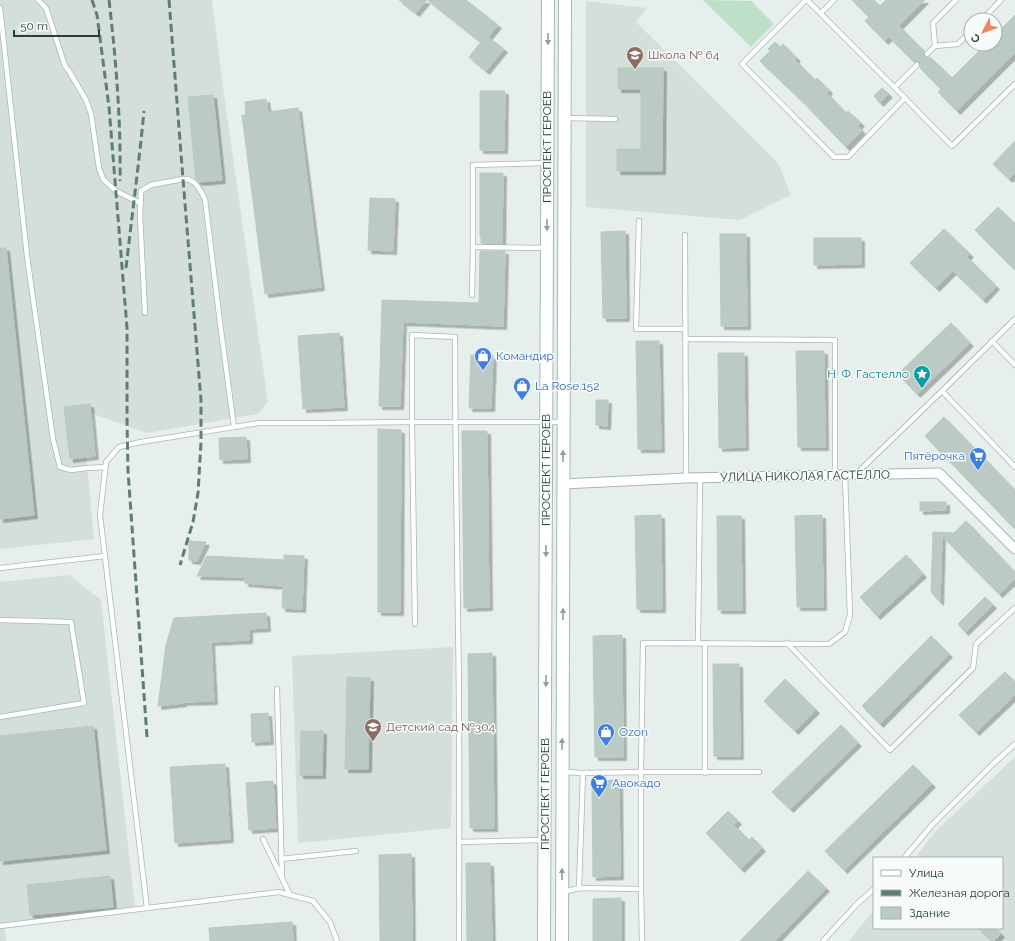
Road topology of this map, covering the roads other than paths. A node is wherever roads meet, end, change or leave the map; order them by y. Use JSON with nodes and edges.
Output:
{"nodes":[{"id":1,"x":38,"y":0,"type":"edge"},
{"id":2,"x":548,"y":0,"type":"edge"},
{"id":3,"x":565,"y":0,"type":"edge"},
{"id":4,"x":807,"y":0,"type":"edge"},
{"id":5,"x":834,"y":0,"type":"edge"},
{"id":6,"x":956,"y":0,"type":"edge"},
{"id":7,"x":1001,"y":0,"type":"edge"},
{"id":8,"x":0,"y":8,"type":"edge"},
{"id":9,"x":990,"y":12,"type":"edge"},
{"id":10,"x":821,"y":13,"type":"junction"},
{"id":11,"x":963,"y":39,"type":"edge"},
{"id":12,"x":935,"y":46,"type":"junction"},
{"id":13,"x":927,"y":54,"type":"dead end"},
{"id":14,"x":917,"y":65,"type":"dead end"},
{"id":15,"x":1015,"y":84,"type":"edge"},
{"id":16,"x":895,"y":88,"type":"junction"},
{"id":17,"x":905,"y":98,"type":"junction"},
{"id":18,"x":565,"y":118,"type":"junction"},
{"id":19,"x":615,"y":119,"type":"dead end"},
{"id":20,"x":547,"y":163,"type":"junction"},
{"id":21,"x":140,"y":203,"type":"junction"},
{"id":22,"x":639,"y":221,"type":"dead end"},
{"id":23,"x":685,"y":234,"type":"dead end"},
{"id":24,"x":473,"y":247,"type":"junction"},
{"id":25,"x":547,"y":248,"type":"junction"},
{"id":26,"x":472,"y":295,"type":"dead end"},
{"id":27,"x":145,"y":313,"type":"dead end"},
{"id":28,"x":1015,"y":319,"type":"edge"},
{"id":29,"x":686,"y":329,"type":"junction"},
{"id":30,"x":686,"y":339,"type":"junction"},
{"id":31,"x":992,"y":341,"type":"junction"},
{"id":32,"x":1015,"y":365,"type":"edge"},
{"id":33,"x":942,"y":391,"type":"junction"},
{"id":34,"x":412,"y":422,"type":"junction"},
{"id":35,"x":455,"y":422,"type":"junction"},
{"id":36,"x":547,"y":422,"type":"junction"},
{"id":37,"x":563,"y":422,"type":"junction"},
{"id":38,"x":234,"y":427,"type":"junction"},
{"id":39,"x":105,"y":467,"type":"junction"},
{"id":40,"x":1015,"y":467,"type":"edge"},
{"id":41,"x":856,"y":474,"type":"junction"},
{"id":42,"x":835,"y":475,"type":"junction"},
{"id":43,"x":845,"y":475,"type":"junction"},
{"id":44,"x":686,"y":478,"type":"junction"},
{"id":45,"x":700,"y":478,"type":"junction"},
{"id":46,"x":563,"y":484,"type":"junction"},
{"id":47,"x":1014,"y":547,"type":"edge"},
{"id":48,"x":105,"y":556,"type":"junction"},
{"id":49,"x":0,"y":568,"type":"edge"},
{"id":50,"x":1015,"y":608,"type":"edge"},
{"id":51,"x":0,"y":620,"type":"edge"},
{"id":52,"x":415,"y":624,"type":"dead end"},
{"id":53,"x":698,"y":643,"type":"junction"},
{"id":54,"x":705,"y":643,"type":"junction"},
{"id":55,"x":787,"y":643,"type":"junction"},
{"id":56,"x":277,"y":689,"type":"dead end"},
{"id":57,"x":0,"y":717,"type":"edge"},
{"id":58,"x":1015,"y":744,"type":"edge"},
{"id":59,"x":562,"y":772,"type":"junction"},
{"id":60,"x":642,"y":772,"type":"junction"},
{"id":61,"x":705,"y":772,"type":"junction"},
{"id":62,"x":759,"y":772,"type":"dead end"},
{"id":63,"x":583,"y":773,"type":"junction"},
{"id":64,"x":262,"y":839,"type":"dead end"},
{"id":65,"x":545,"y":840,"type":"junction"},
{"id":66,"x":459,"y":842,"type":"junction"},
{"id":67,"x":356,"y":851,"type":"dead end"},
{"id":68,"x":905,"y":857,"type":"edge"},
{"id":69,"x":281,"y":858,"type":"junction"},
{"id":70,"x":282,"y":878,"type":"junction"},
{"id":71,"x":579,"y":888,"type":"junction"},
{"id":72,"x":641,"y":889,"type":"junction"},
{"id":73,"x":873,"y":890,"type":"edge"},
{"id":74,"x":562,"y":892,"type":"junction"},
{"id":75,"x":290,"y":895,"type":"junction"},
{"id":76,"x":147,"y":908,"type":"junction"},
{"id":77,"x":0,"y":926,"type":"edge"},
{"id":78,"x":337,"y":941,"type":"edge"},
{"id":79,"x":459,"y":941,"type":"edge"},
{"id":80,"x":544,"y":941,"type":"edge"},
{"id":81,"x":562,"y":941,"type":"edge"},
{"id":82,"x":642,"y":941,"type":"edge"},
{"id":83,"x":823,"y":941,"type":"edge"}],
"edges":[{"from":1,"to":21,"type":"lane"},
{"from":2,"to":20,"type":"main road","name":"ПРОСПЕКТ ГЕРОЕВ","one_way":true},
{"from":3,"to":18,"type":"main road","name":"ПРОСПЕКТ ГЕРОЕВ"},
{"from":4,"to":10,"type":"lane"},
{"from":4,"to":17,"type":"lane"},
{"from":5,"to":10,"type":"lane"},
{"from":6,"to":12,"type":"lane"},
{"from":7,"to":9,"type":"lane"},
{"from":8,"to":39,"type":"lane"},
{"from":10,"to":16,"type":"lane"},
{"from":11,"to":12,"type":"lane"},
{"from":12,"to":13,"type":"lane"},
{"from":14,"to":16,"type":"lane"},
{"from":15,"to":17,"type":"lane"},
{"from":16,"to":17,"type":"lane"},
{"from":18,"to":19,"type":"lane"},
{"from":18,"to":37,"type":"main road","name":"ПРОСПЕКТ ГЕРОЕВ"},
{"from":20,"to":24,"type":"lane"},
{"from":20,"to":25,"type":"main road","name":"ПРОСПЕКТ ГЕРОЕВ","one_way":true},
{"from":21,"to":27,"type":"lane"},
{"from":21,"to":38,"type":"lane"},
{"from":22,"to":29,"type":"lane"},
{"from":23,"to":29,"type":"lane"},
{"from":24,"to":25,"type":"lane"},
{"from":24,"to":26,"type":"lane"},
{"from":25,"to":36,"type":"main road","name":"ПРОСПЕКТ ГЕРОЕВ"},
{"from":28,"to":31,"type":"lane"},
{"from":29,"to":30,"type":"lane"},
{"from":30,"to":42,"type":"lane"},
{"from":30,"to":44,"type":"lane"},
{"from":31,"to":32,"type":"lane"},
{"from":31,"to":33,"type":"lane"},
{"from":33,"to":40,"type":"lane"},
{"from":33,"to":41,"type":"lane"},
{"from":34,"to":35,"type":"lane"},
{"from":34,"to":35,"type":"lane"},
{"from":34,"to":38,"type":"lane"},
{"from":34,"to":52,"type":"lane"},
{"from":35,"to":36,"type":"lane"},
{"from":35,"to":66,"type":"lane"},
{"from":36,"to":37,"type":"lane"},
{"from":36,"to":65,"type":"main road","name":"ПРОСПЕКТ ГЕРОЕВ","one_way":true},
{"from":46,"to":37,"type":"main road","name":"ПРОСПЕКТ ГЕРОЕВ","one_way":true},
{"from":38,"to":39,"type":"lane"},
{"from":39,"to":48,"type":"lane"},
{"from":41,"to":43,"type":"street","name":"УЛИЦА НИКОЛАЯ ГАСТЕЛЛО"},
{"from":41,"to":47,"type":"street","name":"УЛИЦА НИКОЛАЯ ГАСТЕЛЛО"},
{"from":42,"to":43,"type":"street","name":"УЛИЦА НИКОЛАЯ ГАСТЕЛЛО"},
{"from":42,"to":45,"type":"street","name":"УЛИЦА НИКОЛАЯ ГАСТЕЛЛО"},
{"from":43,"to":55,"type":"lane"},
{"from":44,"to":45,"type":"street","name":"УЛИЦА НИКОЛАЯ ГАСТЕЛЛО"},
{"from":44,"to":46,"type":"street","name":"УЛИЦА НИКОЛАЯ ГАСТЕЛЛО"},
{"from":45,"to":53,"type":"lane"},
{"from":59,"to":46,"type":"main road","name":"ПРОСПЕКТ ГЕРОЕВ","one_way":true},
{"from":48,"to":49,"type":"lane"},
{"from":48,"to":76,"type":"lane"},
{"from":50,"to":55,"type":"lane"},
{"from":51,"to":57,"type":"lane"},
{"from":53,"to":54,"type":"lane"},
{"from":53,"to":60,"type":"lane"},
{"from":54,"to":55,"type":"lane"},
{"from":54,"to":61,"type":"lane"},
{"from":56,"to":69,"type":"lane"},
{"from":58,"to":68,"type":"lane"},
{"from":59,"to":63,"type":"lane"},
{"from":74,"to":59,"type":"main road","name":"ПРОСПЕКТ ГЕРОЕВ","one_way":true},
{"from":60,"to":61,"type":"lane"},
{"from":60,"to":63,"type":"lane"},
{"from":60,"to":72,"type":"lane"},
{"from":61,"to":62,"type":"lane"},
{"from":63,"to":71,"type":"lane"},
{"from":64,"to":70,"type":"lane"},
{"from":65,"to":66,"type":"lane"},
{"from":65,"to":80,"type":"main road","name":"ПРОСПЕКТ ГЕРОЕВ"},
{"from":66,"to":79,"type":"lane"},
{"from":67,"to":69,"type":"lane"},
{"from":69,"to":70,"type":"lane"},
{"from":70,"to":75,"type":"lane"},
{"from":71,"to":72,"type":"lane"},
{"from":71,"to":74,"type":"lane"},
{"from":72,"to":82,"type":"lane"},
{"from":73,"to":83,"type":"lane"},
{"from":74,"to":81,"type":"main road","name":"ПРОСПЕКТ ГЕРОЕВ"},
{"from":75,"to":76,"type":"lane"},
{"from":75,"to":78,"type":"lane"},
{"from":76,"to":77,"type":"lane"}]}
